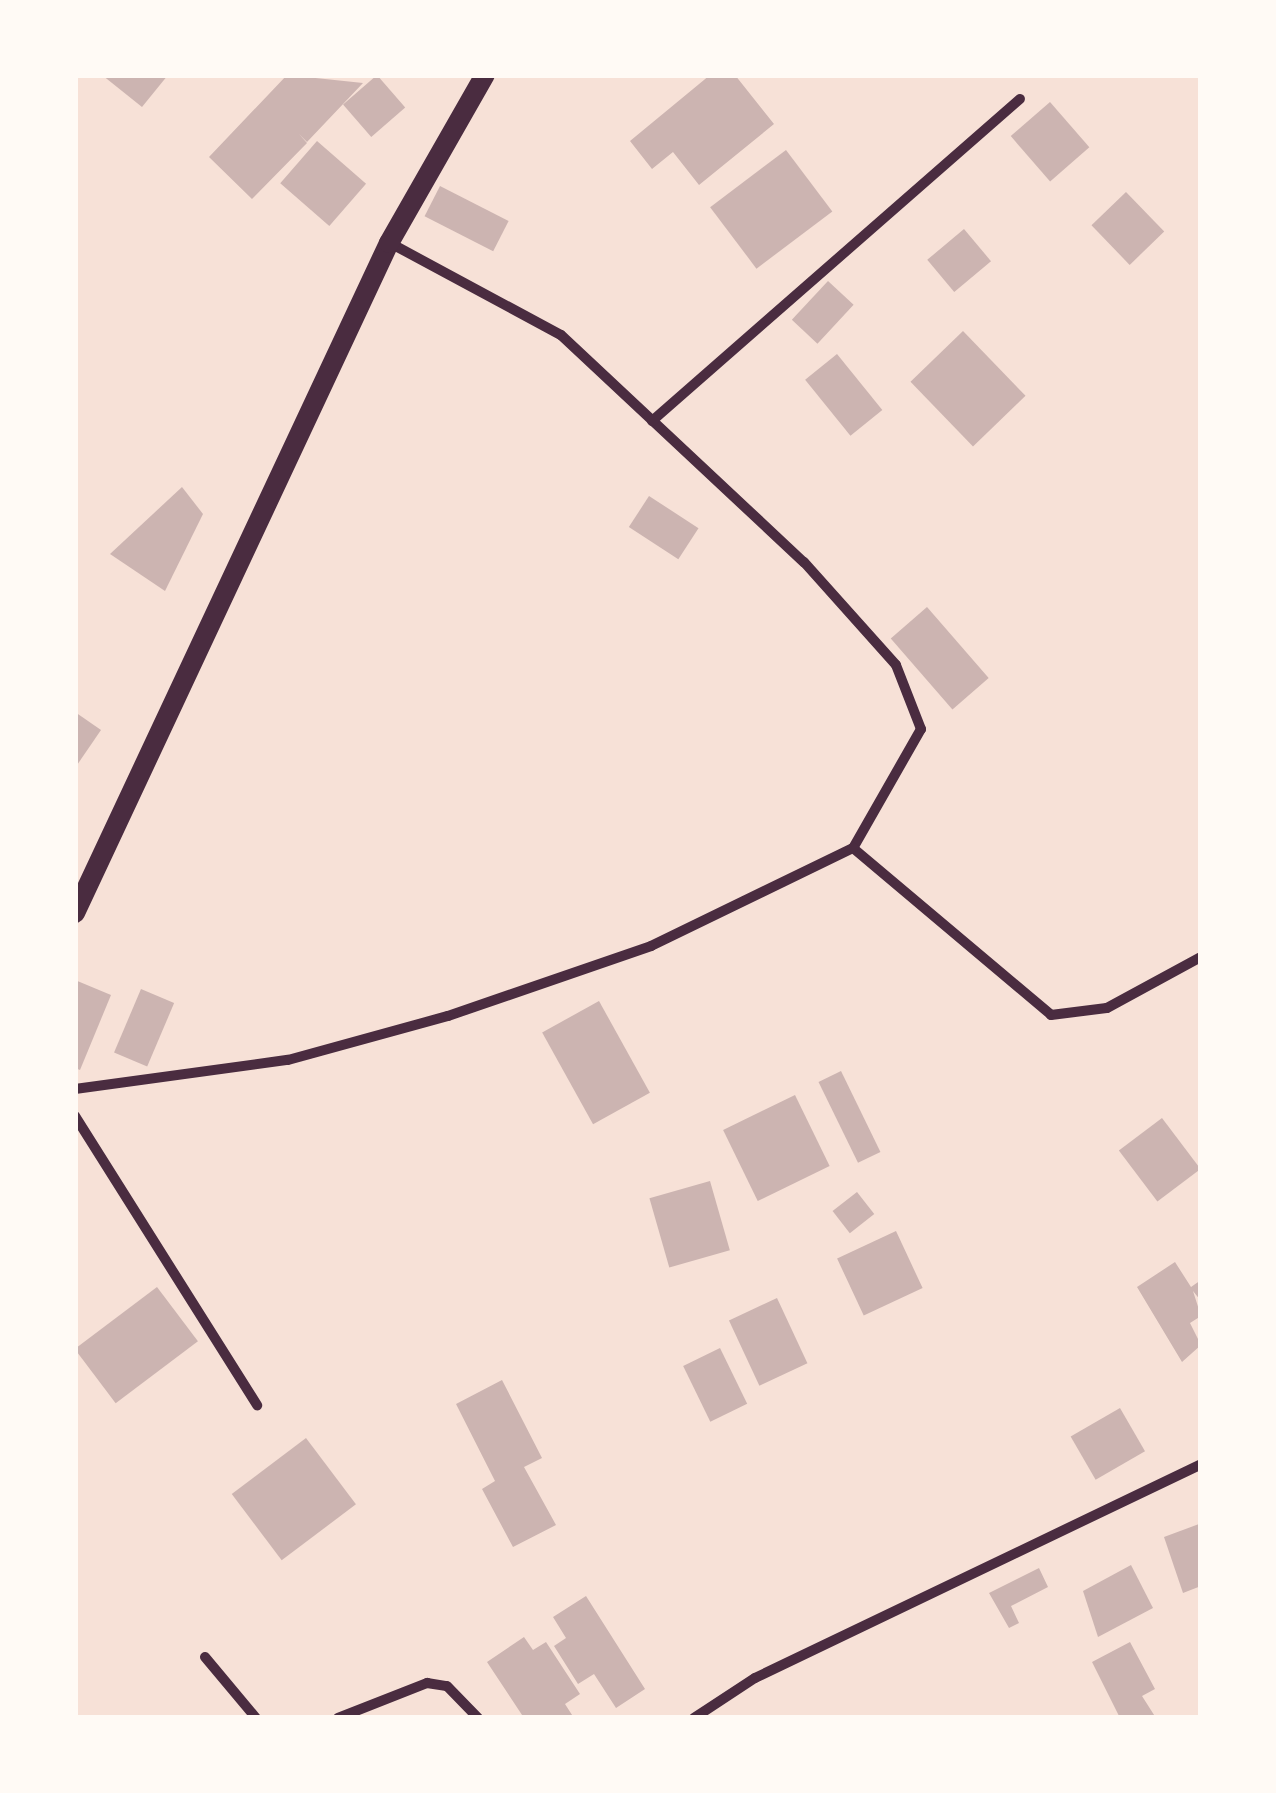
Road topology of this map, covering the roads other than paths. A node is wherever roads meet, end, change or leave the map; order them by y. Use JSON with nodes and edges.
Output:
{"nodes":[{"id":1,"x":485,"y":75,"type":"edge"},
{"id":2,"x":1020,"y":99,"type":"dead end"},
{"id":3,"x":389,"y":243,"type":"junction"},
{"id":4,"x":652,"y":421,"type":"junction"},
{"id":5,"x":853,"y":848,"type":"junction"},
{"id":6,"x":75,"y":913,"type":"edge"},
{"id":7,"x":1201,"y":957,"type":"edge"},
{"id":8,"x":75,"y":1089,"type":"edge"},
{"id":9,"x":75,"y":1116,"type":"edge"},
{"id":10,"x":257,"y":1404,"type":"dead end"},
{"id":11,"x":1201,"y":1464,"type":"edge"},
{"id":12,"x":204,"y":1657,"type":"dead end"},
{"id":13,"x":256,"y":1718,"type":"edge"},
{"id":14,"x":338,"y":1718,"type":"edge"},
{"id":15,"x":478,"y":1718,"type":"edge"},
{"id":16,"x":694,"y":1718,"type":"edge"}],
"edges":[{"from":1,"to":3,"type":"main road"},
{"from":2,"to":4,"type":"street"},
{"from":3,"to":4,"type":"street"},
{"from":3,"to":6,"type":"main road"},
{"from":4,"to":5,"type":"street"},
{"from":5,"to":7,"type":"street"},
{"from":5,"to":8,"type":"street"},
{"from":9,"to":10,"type":"street"},
{"from":11,"to":16,"type":"street"},
{"from":12,"to":13,"type":"street"},
{"from":14,"to":15,"type":"street"}]}
